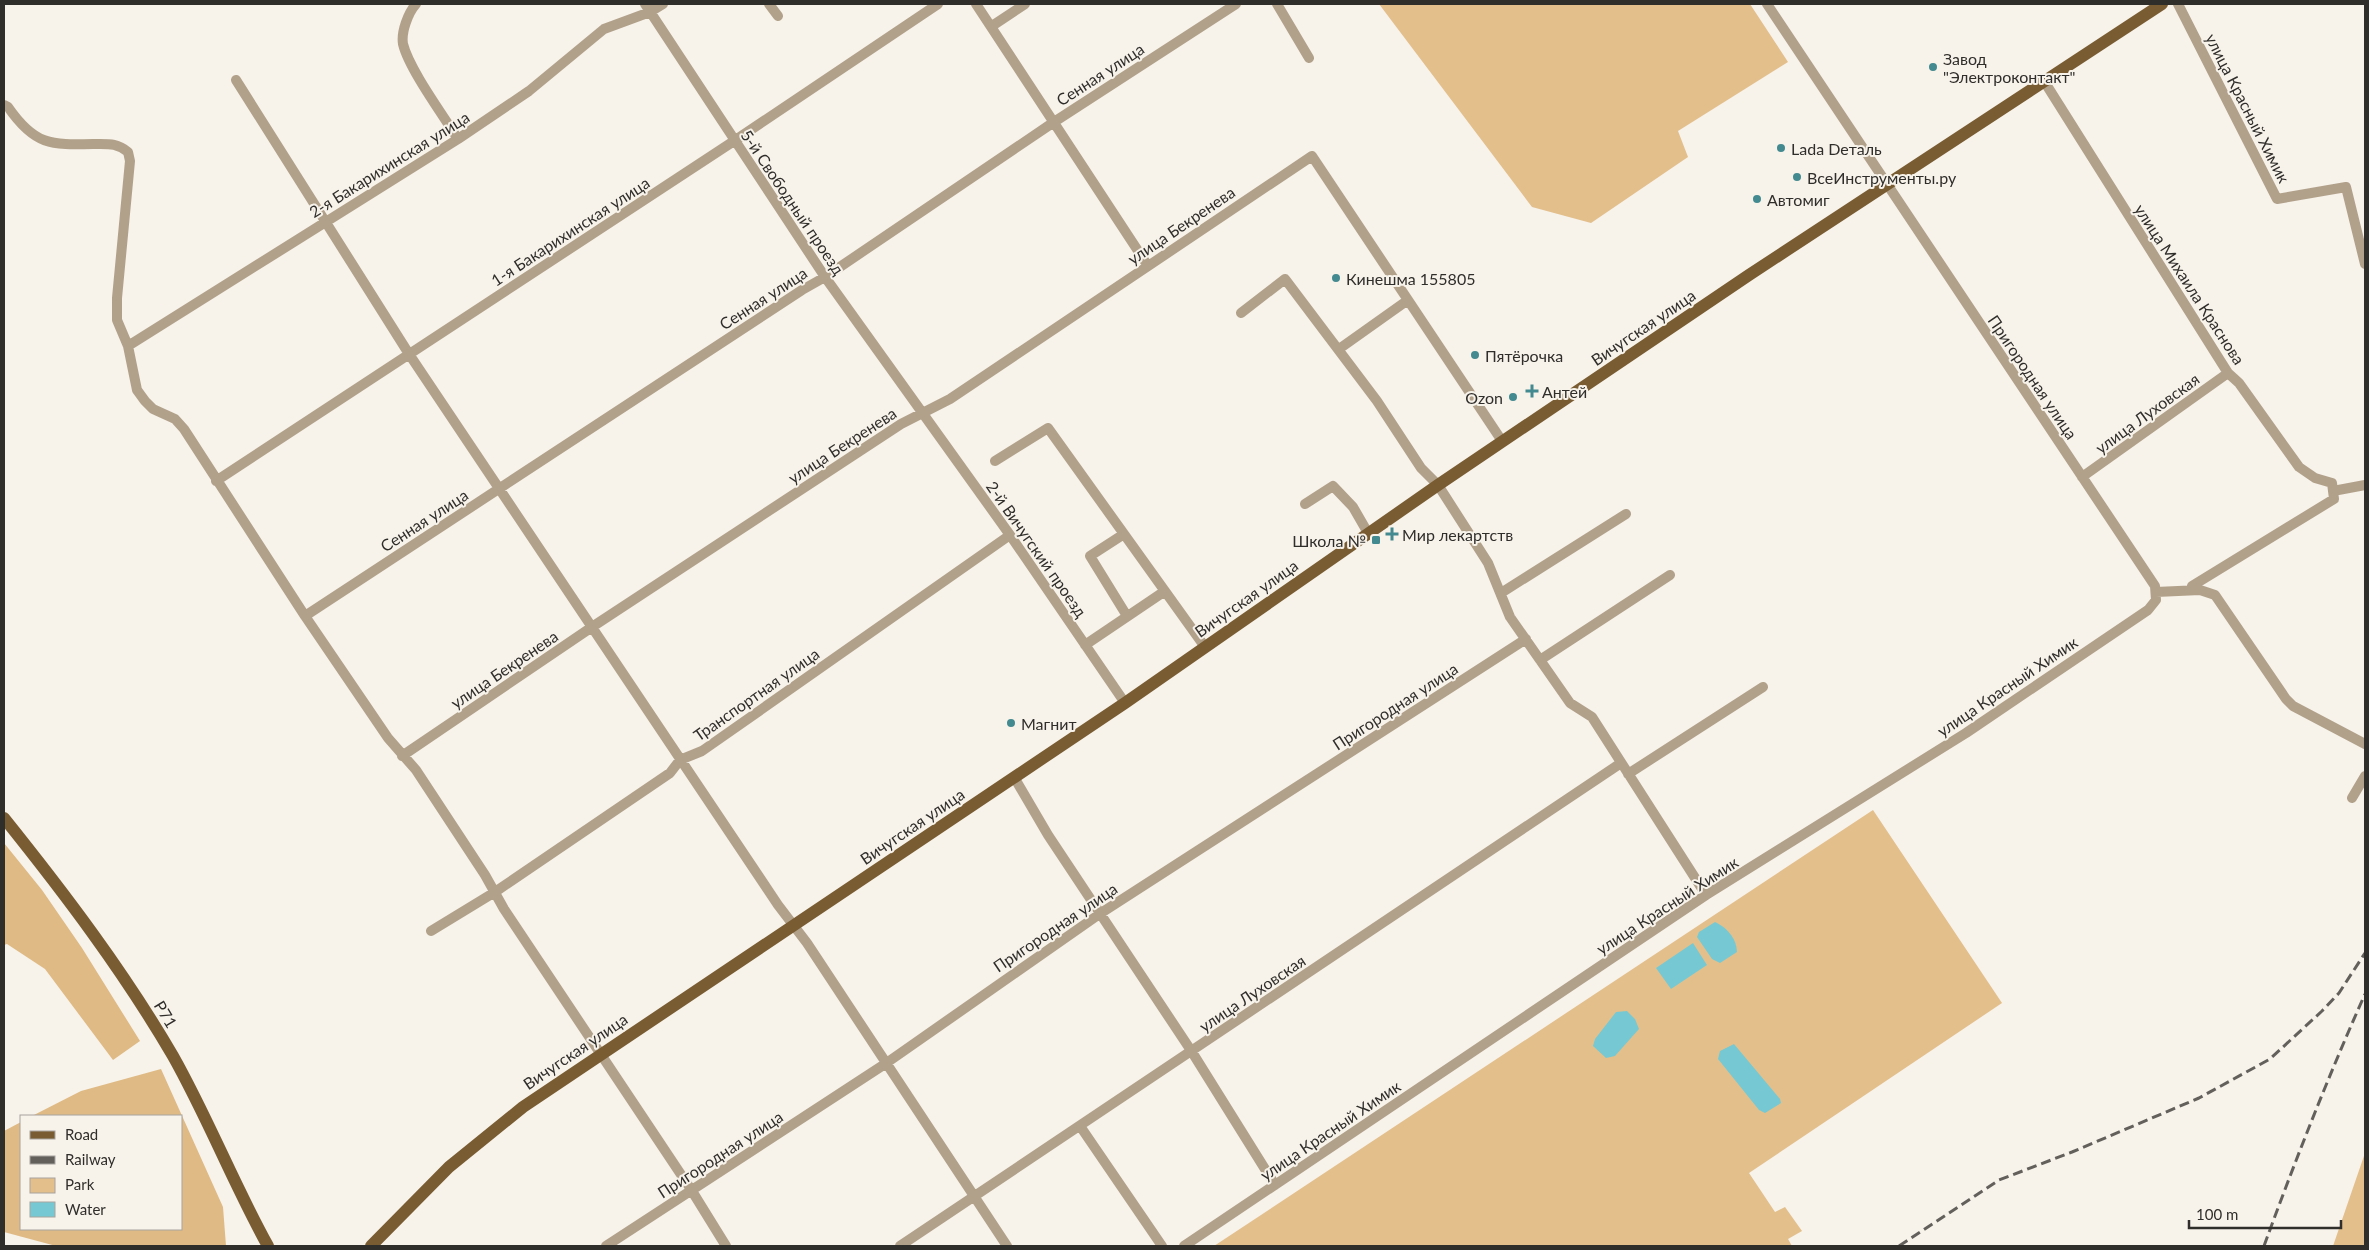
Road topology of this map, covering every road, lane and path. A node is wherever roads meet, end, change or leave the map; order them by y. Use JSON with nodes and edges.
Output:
{"nodes":[{"id":1,"x":416,"y":4,"type":"edge"},
{"id":2,"x":663,"y":4,"type":"edge"},
{"id":3,"x":769,"y":4,"type":"edge"},
{"id":4,"x":938,"y":4,"type":"edge"},
{"id":5,"x":976,"y":4,"type":"edge"},
{"id":6,"x":1025,"y":4,"type":"edge"},
{"id":7,"x":1236,"y":4,"type":"edge"},
{"id":8,"x":1277,"y":4,"type":"edge"},
{"id":9,"x":1767,"y":4,"type":"edge"},
{"id":10,"x":2162,"y":4,"type":"edge"},
{"id":11,"x":2178,"y":4,"type":"edge"},
{"id":12,"x":647,"y":8,"type":"edge"},
{"id":13,"x":778,"y":16,"type":"dead end"},
{"id":14,"x":992,"y":26,"type":"junction"},
{"id":15,"x":1309,"y":58,"type":"dead end"},
{"id":16,"x":236,"y":80,"type":"dead end"},
{"id":17,"x":2044,"y":81,"type":"junction"},
{"id":18,"x":4,"y":105,"type":"edge"},
{"id":19,"x":1054,"y":122,"type":"junction"},
{"id":20,"x":458,"y":139,"type":"junction"},
{"id":21,"x":734,"y":141,"type":"junction"},
{"id":22,"x":1886,"y":185,"type":"junction"},
{"id":23,"x":327,"y":222,"type":"junction"},
{"id":24,"x":2365,"y":264,"type":"edge"},
{"id":25,"x":1148,"y":266,"type":"junction"},
{"id":26,"x":825,"y":277,"type":"junction"},
{"id":27,"x":1408,"y":300,"type":"junction"},
{"id":28,"x":1241,"y":313,"type":"dead end"},
{"id":29,"x":128,"y":346,"type":"junction"},
{"id":30,"x":1339,"y":349,"type":"junction"},
{"id":31,"x":409,"y":354,"type":"junction"},
{"id":32,"x":2228,"y":373,"type":"junction"},
{"id":33,"x":923,"y":413,"type":"junction"},
{"id":34,"x":1502,"y":441,"type":"junction"},
{"id":35,"x":995,"y":461,"type":"dead end"},
{"id":36,"x":2082,"y":477,"type":"junction"},
{"id":37,"x":216,"y":480,"type":"junction"},
{"id":38,"x":1438,"y":485,"type":"junction"},
{"id":39,"x":2365,"y":485,"type":"edge"},
{"id":40,"x":2332,"y":487,"type":"junction"},
{"id":41,"x":499,"y":489,"type":"junction"},
{"id":42,"x":1305,"y":504,"type":"dead end"},
{"id":43,"x":1626,"y":514,"type":"dead end"},
{"id":44,"x":1368,"y":533,"type":"junction"},
{"id":45,"x":1124,"y":534,"type":"junction"},
{"id":46,"x":1010,"y":535,"type":"junction"},
{"id":47,"x":1670,"y":575,"type":"dead end"},
{"id":48,"x":2192,"y":586,"type":"dead end"},
{"id":49,"x":2156,"y":589,"type":"junction"},
{"id":50,"x":1165,"y":591,"type":"junction"},
{"id":51,"x":1500,"y":593,"type":"junction"},
{"id":52,"x":305,"y":616,"type":"junction"},
{"id":53,"x":1128,"y":616,"type":"junction"},
{"id":54,"x":592,"y":627,"type":"junction"},
{"id":55,"x":1526,"y":639,"type":"junction"},
{"id":56,"x":1085,"y":645,"type":"junction"},
{"id":57,"x":1206,"y":647,"type":"junction"},
{"id":58,"x":1540,"y":660,"type":"junction"},
{"id":59,"x":1763,"y":687,"type":"dead end"},
{"id":60,"x":1124,"y":703,"type":"junction"},
{"id":61,"x":2365,"y":744,"type":"edge"},
{"id":62,"x":402,"y":756,"type":"junction"},
{"id":63,"x":680,"y":760,"type":"junction"},
{"id":64,"x":1621,"y":763,"type":"junction"},
{"id":65,"x":1628,"y":774,"type":"junction"},
{"id":66,"x":2365,"y":776,"type":"edge"},
{"id":67,"x":1014,"y":777,"type":"junction"},
{"id":68,"x":2352,"y":798,"type":"dead end"},
{"id":69,"x":4,"y":818,"type":"edge"},
{"id":70,"x":495,"y":892,"type":"junction"},
{"id":71,"x":1706,"y":895,"type":"junction"},
{"id":72,"x":1101,"y":913,"type":"junction"},
{"id":73,"x":793,"y":924,"type":"junction"},
{"id":74,"x":431,"y":931,"type":"dead end"},
{"id":75,"x":1192,"y":1052,"type":"junction"},
{"id":76,"x":600,"y":1055,"type":"junction"},
{"id":77,"x":885,"y":1064,"type":"junction"},
{"id":78,"x":1080,"y":1126,"type":"junction"},
{"id":79,"x":1275,"y":1185,"type":"junction"},
{"id":80,"x":692,"y":1191,"type":"junction"},
{"id":81,"x":976,"y":1196,"type":"junction"},
{"id":82,"x":268,"y":1246,"type":"edge"},
{"id":83,"x":371,"y":1246,"type":"edge"},
{"id":84,"x":606,"y":1246,"type":"edge"},
{"id":85,"x":726,"y":1246,"type":"edge"},
{"id":86,"x":900,"y":1246,"type":"edge"},
{"id":87,"x":1007,"y":1246,"type":"edge"},
{"id":88,"x":1162,"y":1246,"type":"edge"},
{"id":89,"x":1184,"y":1246,"type":"edge"}],
"edges":[{"from":1,"to":20,"type":"street"},
{"from":2,"to":12,"type":"street","name":"2-я Бакарихинская улица"},
{"from":3,"to":13,"type":"street"},
{"from":4,"to":21,"type":"street","name":"1-я Бакарихинская улица"},
{"from":5,"to":14,"type":"street"},
{"from":6,"to":14,"type":"street"},
{"from":7,"to":19,"type":"street","name":"Сенная улица"},
{"from":8,"to":15,"type":"street"},
{"from":9,"to":22,"type":"street","name":"Пригородная улица"},
{"from":10,"to":17,"type":"main road","name":"Вичугская улица"},
{"from":11,"to":24,"type":"street","name":"улица Красный Химик"},
{"from":12,"to":20,"type":"street","name":"2-я Бакарихинская улица"},
{"from":12,"to":21,"type":"street","name":"5-й Свободный проезд"},
{"from":14,"to":19,"type":"street"},
{"from":16,"to":23,"type":"street"},
{"from":17,"to":22,"type":"main road","name":"Вичугская улица"},
{"from":17,"to":32,"type":"street","name":"улица Михаила Краснова"},
{"from":18,"to":29,"type":"street"},
{"from":19,"to":25,"type":"street"},
{"from":19,"to":26,"type":"street","name":"Сенная улица"},
{"from":20,"to":23,"type":"street","name":"2-я Бакарихинская улица"},
{"from":21,"to":26,"type":"street","name":"5-й Свободный проезд"},
{"from":21,"to":31,"type":"street","name":"1-я Бакарихинская улица"},
{"from":22,"to":34,"type":"main road","name":"Вичугская улица"},
{"from":22,"to":36,"type":"street","name":"Пригородная улица"},
{"from":23,"to":29,"type":"street","name":"2-я Бакарихинская улица"},
{"from":23,"to":31,"type":"street"},
{"from":25,"to":27,"type":"street","name":"улица Бекренева"},
{"from":25,"to":33,"type":"street","name":"улица Бекренева"},
{"from":26,"to":33,"type":"street","name":"5-й Свободный проезд"},
{"from":26,"to":41,"type":"street","name":"Сенная улица"},
{"from":27,"to":30,"type":"street"},
{"from":27,"to":34,"type":"street"},
{"from":28,"to":30,"type":"street"},
{"from":29,"to":37,"type":"street"},
{"from":30,"to":38,"type":"street"},
{"from":31,"to":37,"type":"street","name":"1-я Бакарихинская улица"},
{"from":31,"to":41,"type":"street"},
{"from":32,"to":36,"type":"street","name":"улица Луховская"},
{"from":32,"to":40,"type":"street","name":"улица Михаила Краснова"},
{"from":33,"to":46,"type":"street","name":"2-й Вичугский проезд"},
{"from":33,"to":54,"type":"street","name":"улица Бекренева"},
{"from":34,"to":38,"type":"main road","name":"Вичугская улица"},
{"from":35,"to":45,"type":"street"},
{"from":36,"to":49,"type":"street","name":"Пригородная улица"},
{"from":37,"to":52,"type":"street"},
{"from":38,"to":44,"type":"main road","name":"Вичугская улица"},
{"from":38,"to":51,"type":"street"},
{"from":39,"to":40,"type":"street"},
{"from":40,"to":48,"type":"street"},
{"from":41,"to":52,"type":"street","name":"Сенная улица"},
{"from":41,"to":54,"type":"street"},
{"from":42,"to":44,"type":"street"},
{"from":43,"to":51,"type":"street"},
{"from":44,"to":57,"type":"main road","name":"Вичугская улица"},
{"from":45,"to":50,"type":"street"},
{"from":45,"to":53,"type":"street"},
{"from":46,"to":56,"type":"street","name":"2-й Вичугский проезд"},
{"from":46,"to":63,"type":"street","name":"Транспортная улица"},
{"from":47,"to":58,"type":"street"},
{"from":49,"to":61,"type":"street"},
{"from":49,"to":71,"type":"street","name":"улица Красный Химик"},
{"from":50,"to":53,"type":"street"},
{"from":50,"to":57,"type":"street"},
{"from":51,"to":55,"type":"street"},
{"from":52,"to":62,"type":"street"},
{"from":53,"to":56,"type":"street"},
{"from":54,"to":62,"type":"street","name":"улица Бекренева"},
{"from":54,"to":63,"type":"street"},
{"from":55,"to":58,"type":"street"},
{"from":55,"to":72,"type":"street","name":"Пригородная улица"},
{"from":56,"to":60,"type":"street","name":"2-й Вичугский проезд"},
{"from":57,"to":60,"type":"main road","name":"Вичугская улица"},
{"from":58,"to":64,"type":"street"},
{"from":59,"to":65,"type":"street"},
{"from":60,"to":67,"type":"main road","name":"Вичугская улица"},
{"from":62,"to":70,"type":"street"},
{"from":63,"to":70,"type":"street","name":"Транспортная улица"},
{"from":63,"to":73,"type":"street"},
{"from":64,"to":65,"type":"street"},
{"from":64,"to":75,"type":"street","name":"улица Луховская"},
{"from":65,"to":71,"type":"street"},
{"from":66,"to":68,"type":"street"},
{"from":67,"to":72,"type":"street"},
{"from":67,"to":73,"type":"main road","name":"Вичугская улица"},
{"from":69,"to":82,"type":"main road","name":"Р71"},
{"from":70,"to":74,"type":"street","name":"Транспортная улица"},
{"from":70,"to":76,"type":"street"},
{"from":71,"to":79,"type":"street","name":"улица Красный Химик"},
{"from":72,"to":75,"type":"street"},
{"from":72,"to":77,"type":"street","name":"Пригородная улица"},
{"from":73,"to":76,"type":"main road","name":"Вичугская улица"},
{"from":73,"to":77,"type":"street"},
{"from":75,"to":78,"type":"street","name":"улица Луховская"},
{"from":75,"to":79,"type":"street"},
{"from":76,"to":80,"type":"street"},
{"from":76,"to":83,"type":"main road","name":"Вичугская улица"},
{"from":77,"to":80,"type":"street","name":"Пригородная улица"},
{"from":77,"to":81,"type":"street"},
{"from":78,"to":81,"type":"street","name":"улица Луховская"},
{"from":78,"to":88,"type":"street"},
{"from":79,"to":89,"type":"street","name":"улица Красный Химик"},
{"from":80,"to":84,"type":"street","name":"Пригородная улица"},
{"from":80,"to":85,"type":"street"},
{"from":81,"to":86,"type":"street","name":"улица Луховская"},
{"from":81,"to":87,"type":"street"}]}
